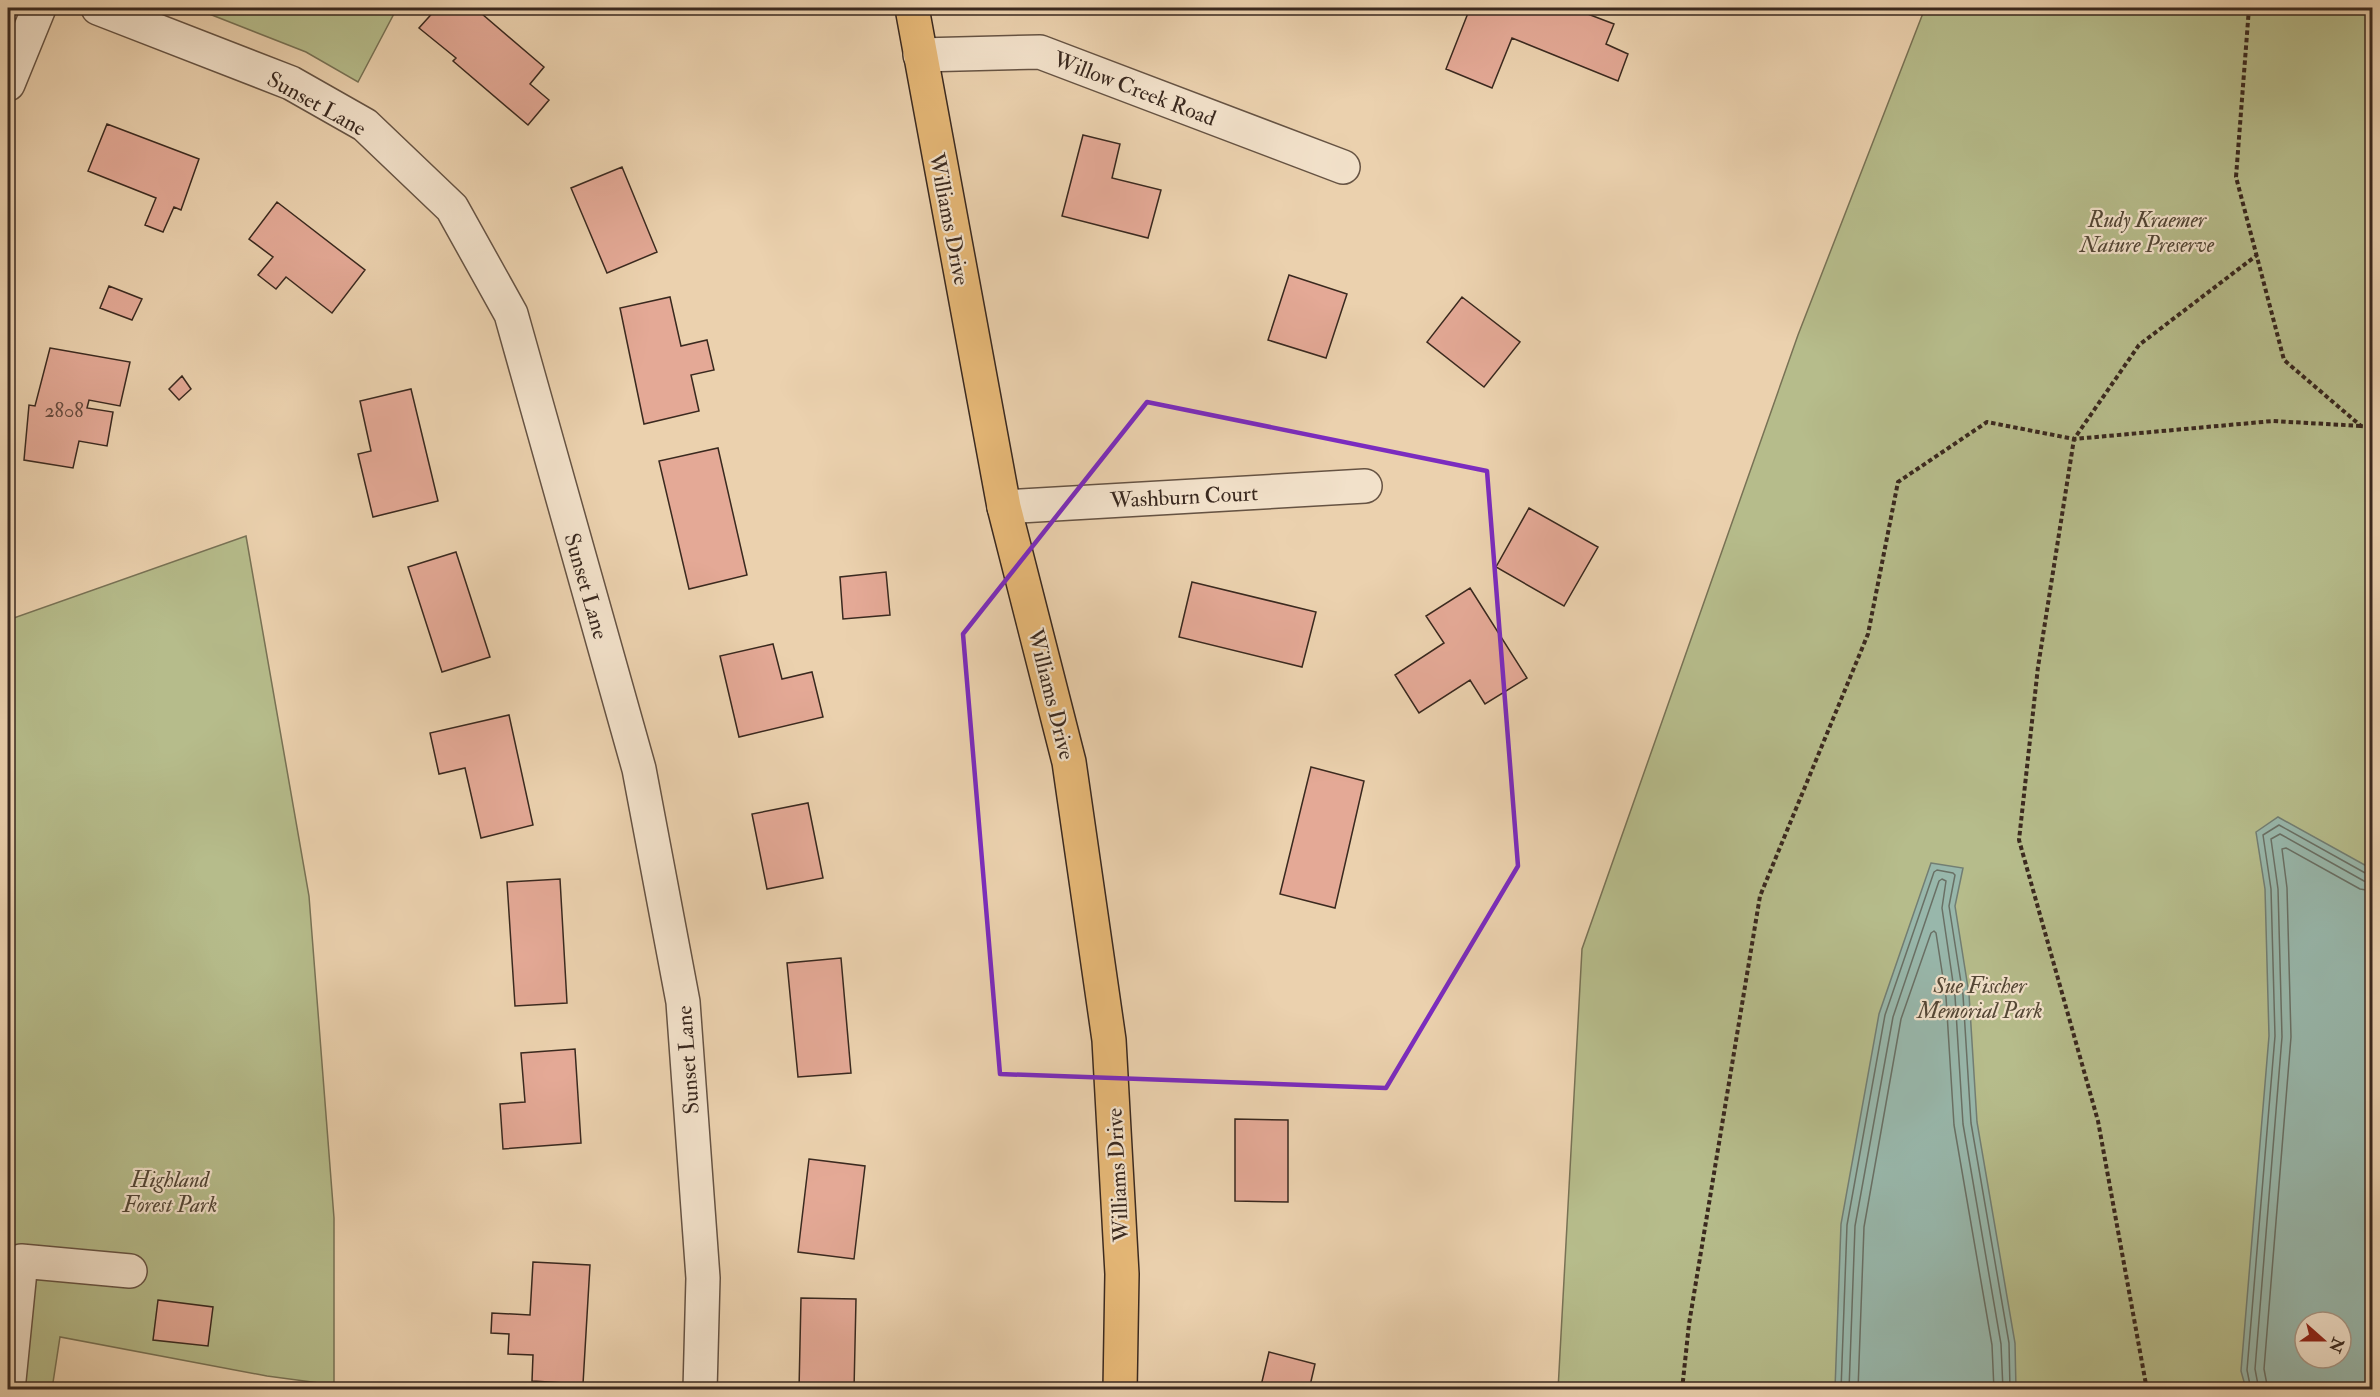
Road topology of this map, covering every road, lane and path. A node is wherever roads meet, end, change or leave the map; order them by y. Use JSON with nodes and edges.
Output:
{"nodes":[{"id":1,"x":39,"y":8,"type":"edge"},
{"id":2,"x":98,"y":8,"type":"edge"},
{"id":3,"x":912,"y":8,"type":"edge"},
{"id":4,"x":2249,"y":8,"type":"edge"},
{"id":5,"x":920,"y":55,"type":"junction"},
{"id":6,"x":8,"y":84,"type":"edge"},
{"id":7,"x":1343,"y":167,"type":"dead end"},
{"id":8,"x":2256,"y":255,"type":"junction"},
{"id":9,"x":2361,"y":426,"type":"junction"},
{"id":10,"x":2373,"y":427,"type":"edge"},
{"id":11,"x":2074,"y":439,"type":"junction"},
{"id":12,"x":1365,"y":486,"type":"dead end"},
{"id":13,"x":1004,"y":507,"type":"junction"},
{"id":14,"x":130,"y":1271,"type":"dead end"},
{"id":15,"x":8,"y":1389,"type":"edge"},
{"id":16,"x":700,"y":1389,"type":"edge"},
{"id":17,"x":1120,"y":1389,"type":"edge"},
{"id":18,"x":1682,"y":1389,"type":"edge"},
{"id":19,"x":2147,"y":1389,"type":"edge"}],
"edges":[{"from":1,"to":6,"type":"street"},
{"from":2,"to":16,"type":"street","name":"Sunset Lane"},
{"from":3,"to":5,"type":"main road","name":"Williams Drive"},
{"from":4,"to":8,"type":"path"},
{"from":5,"to":7,"type":"street","name":"Willow Creek Road"},
{"from":5,"to":13,"type":"main road","name":"Williams Drive"},
{"from":8,"to":9,"type":"path"},
{"from":8,"to":11,"type":"path"},
{"from":9,"to":10,"type":"path"},
{"from":9,"to":11,"type":"path"},
{"from":11,"to":18,"type":"path"},
{"from":11,"to":19,"type":"path"},
{"from":12,"to":13,"type":"street","name":"Washburn Court"},
{"from":13,"to":17,"type":"main road","name":"Williams Drive"},
{"from":14,"to":15,"type":"street"}]}
